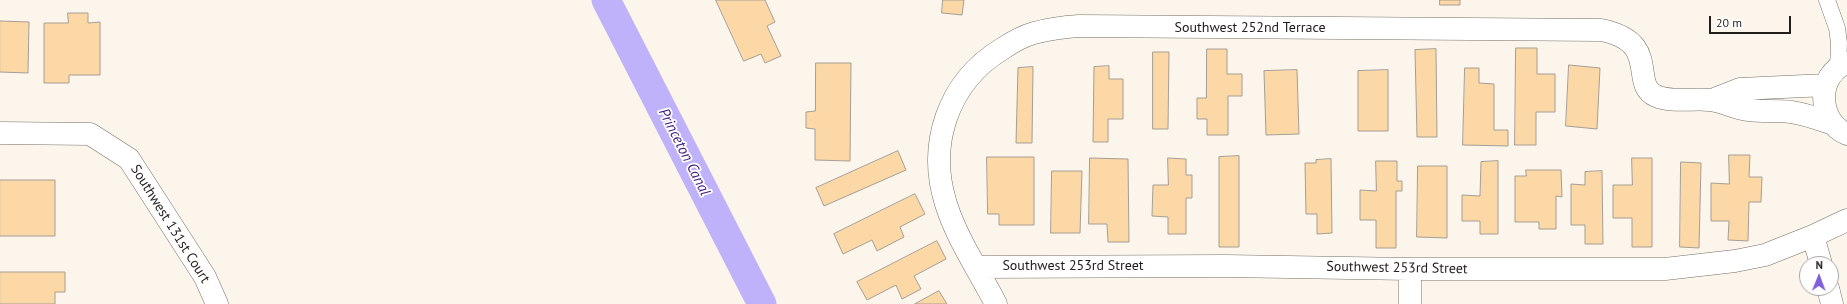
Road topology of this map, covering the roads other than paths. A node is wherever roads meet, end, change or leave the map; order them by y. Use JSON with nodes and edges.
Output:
{"nodes":[{"id":1,"x":1827,"y":0,"type":"edge"},
{"id":2,"x":1837,"y":72,"type":"edge"},
{"id":3,"x":1712,"y":100,"type":"junction"},
{"id":4,"x":0,"y":134,"type":"edge"},
{"id":5,"x":1842,"y":134,"type":"edge"},
{"id":6,"x":1847,"y":220,"type":"edge"},
{"id":7,"x":1813,"y":236,"type":"junction"},
{"id":8,"x":1819,"y":256,"type":"edge"},
{"id":9,"x":977,"y":267,"type":"junction"},
{"id":10,"x":1410,"y":269,"type":"junction"},
{"id":11,"x":217,"y":304,"type":"edge"},
{"id":12,"x":996,"y":304,"type":"edge"},
{"id":13,"x":1410,"y":304,"type":"edge"}],
"edges":[{"from":1,"to":2,"type":"lane"},
{"from":2,"to":3,"type":"street","name":"Southwest 252nd Terrace"},
{"from":2,"to":5,"type":"street"},
{"from":3,"to":5,"type":"street","name":"Southwest 252nd Terrace"},
{"from":3,"to":9,"type":"street","name":"Southwest 252nd Terrace"},
{"from":4,"to":11,"type":"street","name":"Southwest 131st Court"},
{"from":6,"to":7,"type":"street","name":"Southwest 253rd Street"},
{"from":7,"to":8,"type":"street"},
{"from":7,"to":10,"type":"street","name":"Southwest 253rd Street"},
{"from":9,"to":10,"type":"street","name":"Southwest 253rd Street"},
{"from":9,"to":12,"type":"street"},
{"from":10,"to":13,"type":"street"}]}
